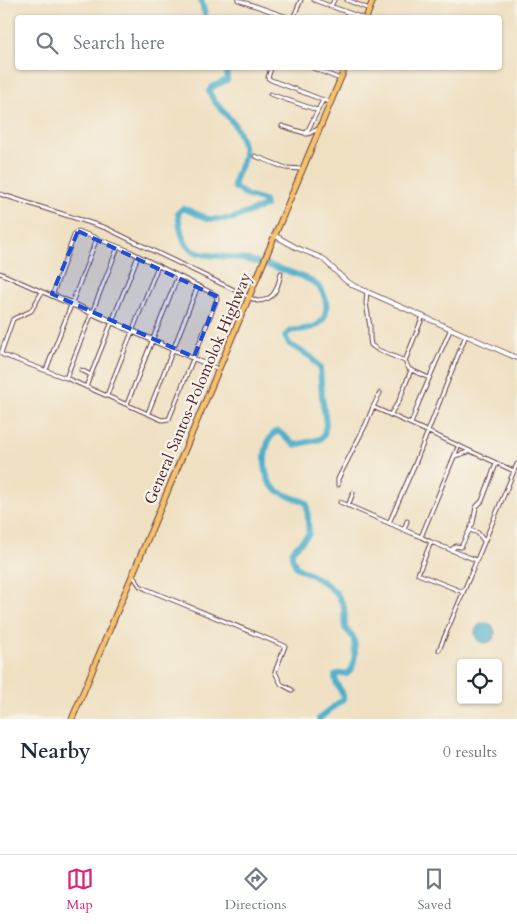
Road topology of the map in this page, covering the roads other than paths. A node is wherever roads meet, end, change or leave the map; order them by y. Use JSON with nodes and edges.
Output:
{"nodes":[{"id":1,"x":238,"y":0,"type":"edge"},
{"id":2,"x":301,"y":0,"type":"edge"},
{"id":3,"x":314,"y":0,"type":"edge"},
{"id":4,"x":334,"y":0,"type":"edge"},
{"id":5,"x":347,"y":0,"type":"edge"},
{"id":6,"x":360,"y":0,"type":"edge"},
{"id":7,"x":373,"y":0,"type":"edge"},
{"id":8,"x":331,"y":6,"type":"junction"},
{"id":9,"x":358,"y":6,"type":"junction"},
{"id":10,"x":369,"y":10,"type":"junction"},
{"id":11,"x":282,"y":15,"type":"edge"},
{"id":12,"x":293,"y":15,"type":"edge"},
{"id":13,"x":356,"y":15,"type":"edge"},
{"id":14,"x":366,"y":15,"type":"edge"},
{"id":15,"x":270,"y":70,"type":"edge"},
{"id":16,"x":318,"y":70,"type":"edge"},
{"id":17,"x":344,"y":70,"type":"edge"},
{"id":18,"x":340,"y":79,"type":"junction"},
{"id":19,"x":270,"y":94,"type":"dead end"},
{"id":20,"x":323,"y":100,"type":"junction"},
{"id":21,"x":330,"y":102,"type":"junction"},
{"id":22,"x":317,"y":110,"type":"junction"},
{"id":23,"x":282,"y":126,"type":"dead end"},
{"id":24,"x":319,"y":129,"type":"junction"},
{"id":25,"x":306,"y":134,"type":"junction"},
{"id":26,"x":255,"y":156,"type":"dead end"},
{"id":27,"x":302,"y":169,"type":"junction"},
{"id":28,"x":0,"y":194,"type":"edge"},
{"id":29,"x":274,"y":235,"type":"junction"},
{"id":30,"x":97,"y":238,"type":"junction"},
{"id":31,"x":118,"y":247,"type":"junction"},
{"id":32,"x":138,"y":256,"type":"junction"},
{"id":33,"x":158,"y":266,"type":"junction"},
{"id":34,"x":0,"y":272,"type":"edge"},
{"id":35,"x":281,"y":273,"type":"dead end"},
{"id":36,"x":178,"y":276,"type":"junction"},
{"id":37,"x":30,"y":286,"type":"junction"},
{"id":38,"x":198,"y":286,"type":"junction"},
{"id":39,"x":367,"y":291,"type":"junction"},
{"id":40,"x":42,"y":292,"type":"junction"},
{"id":41,"x":52,"y":295,"type":"junction"},
{"id":42,"x":248,"y":297,"type":"junction"},
{"id":43,"x":71,"y":304,"type":"junction"},
{"id":44,"x":92,"y":313,"type":"junction"},
{"id":45,"x":423,"y":316,"type":"junction"},
{"id":46,"x":112,"y":321,"type":"junction"},
{"id":47,"x":451,"y":328,"type":"junction"},
{"id":48,"x":132,"y":331,"type":"junction"},
{"id":49,"x":466,"y":335,"type":"junction"},
{"id":50,"x":152,"y":340,"type":"junction"},
{"id":51,"x":173,"y":350,"type":"junction"},
{"id":52,"x":517,"y":358,"type":"edge"},
{"id":53,"x":195,"y":359,"type":"junction"},
{"id":54,"x":405,"y":361,"type":"junction"},
{"id":55,"x":218,"y":369,"type":"junction"},
{"id":56,"x":46,"y":370,"type":"junction"},
{"id":57,"x":81,"y":370,"type":"dead end"},
{"id":58,"x":411,"y":370,"type":"junction"},
{"id":59,"x":91,"y":375,"type":"junction"},
{"id":60,"x":66,"y":378,"type":"junction"},
{"id":61,"x":429,"y":378,"type":"junction"},
{"id":62,"x":86,"y":387,"type":"junction"},
{"id":63,"x":380,"y":393,"type":"dead end"},
{"id":64,"x":107,"y":395,"type":"junction"},
{"id":65,"x":127,"y":404,"type":"junction"},
{"id":66,"x":373,"y":407,"type":"junction"},
{"id":67,"x":378,"y":410,"type":"junction"},
{"id":68,"x":148,"y":413,"type":"junction"},
{"id":69,"x":390,"y":415,"type":"junction"},
{"id":70,"x":369,"y":416,"type":"junction"},
{"id":71,"x":411,"y":424,"type":"junction"},
{"id":72,"x":427,"y":432,"type":"junction"},
{"id":73,"x":458,"y":447,"type":"junction"},
{"id":74,"x":468,"y":451,"type":"junction"},
{"id":75,"x":455,"y":456,"type":"junction"},
{"id":76,"x":496,"y":464,"type":"junction"},
{"id":77,"x":517,"y":464,"type":"edge"},
{"id":78,"x":514,"y":471,"type":"junction"},
{"id":79,"x":338,"y":485,"type":"dead end"},
{"id":80,"x":353,"y":493,"type":"dead end"},
{"id":81,"x":340,"y":502,"type":"dead end"},
{"id":82,"x":348,"y":506,"type":"junction"},
{"id":83,"x":407,"y":521,"type":"dead end"},
{"id":84,"x":389,"y":523,"type":"junction"},
{"id":85,"x":404,"y":530,"type":"junction"},
{"id":86,"x":470,"y":530,"type":"junction"},
{"id":87,"x":422,"y":537,"type":"junction"},
{"id":88,"x":484,"y":541,"type":"junction"},
{"id":89,"x":431,"y":542,"type":"junction"},
{"id":90,"x":451,"y":550,"type":"junction"},
{"id":91,"x":476,"y":560,"type":"junction"},
{"id":92,"x":132,"y":575,"type":"junction"},
{"id":93,"x":462,"y":592,"type":"junction"},
{"id":94,"x":440,"y":650,"type":"dead end"},
{"id":95,"x":292,"y":690,"type":"dead end"},
{"id":96,"x":72,"y":719,"type":"edge"}],
"edges":[{"from":1,"to":11,"type":"street"},
{"from":2,"to":12,"type":"street"},
{"from":3,"to":8,"type":"street"},
{"from":4,"to":8,"type":"street"},
{"from":5,"to":9,"type":"street"},
{"from":6,"to":9,"type":"street"},
{"from":7,"to":10,"type":"highway"},
{"from":8,"to":13,"type":"street"},
{"from":9,"to":10,"type":"street"},
{"from":10,"to":14,"type":"highway"},
{"from":15,"to":20,"type":"street"},
{"from":16,"to":18,"type":"street"},
{"from":17,"to":18,"type":"highway","name":"General Santos-Polomolok Highway"},
{"from":18,"to":21,"type":"highway","name":"General Santos-Polomolok Highway"},
{"from":19,"to":22,"type":"street"},
{"from":20,"to":21,"type":"street"},
{"from":20,"to":22,"type":"street"},
{"from":21,"to":24,"type":"highway","name":"General Santos-Polomolok Highway"},
{"from":22,"to":25,"type":"street"},
{"from":23,"to":25,"type":"street"},
{"from":24,"to":25,"type":"street"},
{"from":24,"to":27,"type":"highway","name":"General Santos-Polomolok Highway"},
{"from":26,"to":27,"type":"street"},
{"from":27,"to":29,"type":"highway","name":"General Santos-Polomolok Highway"},
{"from":28,"to":42,"type":"street"},
{"from":29,"to":39,"type":"street"},
{"from":29,"to":42,"type":"highway","name":"General Santos-Polomolok Highway"},
{"from":30,"to":31,"type":"street"},
{"from":30,"to":41,"type":"street"},
{"from":30,"to":43,"type":"street"},
{"from":31,"to":32,"type":"street"},
{"from":31,"to":44,"type":"street"},
{"from":32,"to":33,"type":"street"},
{"from":32,"to":46,"type":"street"},
{"from":33,"to":36,"type":"street"},
{"from":33,"to":48,"type":"street"},
{"from":34,"to":37,"type":"street"},
{"from":35,"to":42,"type":"street"},
{"from":36,"to":38,"type":"street"},
{"from":36,"to":50,"type":"street"},
{"from":37,"to":40,"type":"street"},
{"from":37,"to":41,"type":"street"},
{"from":38,"to":51,"type":"street"},
{"from":38,"to":53,"type":"street"},
{"from":39,"to":45,"type":"street"},
{"from":39,"to":54,"type":"street"},
{"from":40,"to":41,"type":"street"},
{"from":40,"to":56,"type":"street"},
{"from":41,"to":43,"type":"street"},
{"from":42,"to":55,"type":"highway","name":"General Santos-Polomolok Highway"},
{"from":43,"to":44,"type":"street"},
{"from":43,"to":56,"type":"street"},
{"from":44,"to":46,"type":"street"},
{"from":44,"to":60,"type":"street"},
{"from":45,"to":47,"type":"street"},
{"from":45,"to":54,"type":"street"},
{"from":46,"to":48,"type":"street"},
{"from":46,"to":59,"type":"street"},
{"from":47,"to":49,"type":"street"},
{"from":47,"to":61,"type":"street"},
{"from":48,"to":50,"type":"street"},
{"from":48,"to":64,"type":"street"},
{"from":49,"to":52,"type":"street"},
{"from":49,"to":72,"type":"street"},
{"from":50,"to":51,"type":"street"},
{"from":50,"to":65,"type":"street"},
{"from":51,"to":53,"type":"street"},
{"from":51,"to":68,"type":"street"},
{"from":53,"to":55,"type":"street"},
{"from":53,"to":68,"type":"street"},
{"from":54,"to":58,"type":"street"},
{"from":55,"to":92,"type":"highway","name":"General Santos-Polomolok Highway"},
{"from":56,"to":60,"type":"street"},
{"from":57,"to":59,"type":"street"},
{"from":58,"to":61,"type":"street"},
{"from":58,"to":69,"type":"street"},
{"from":59,"to":62,"type":"street"},
{"from":60,"to":62,"type":"street"},
{"from":61,"to":71,"type":"street"},
{"from":62,"to":64,"type":"street"},
{"from":63,"to":66,"type":"street"},
{"from":64,"to":65,"type":"street"},
{"from":65,"to":68,"type":"street"},
{"from":66,"to":67,"type":"street"},
{"from":66,"to":70,"type":"street"},
{"from":67,"to":69,"type":"street"},
{"from":67,"to":70,"type":"street"},
{"from":69,"to":71,"type":"street"},
{"from":70,"to":79,"type":"street"},
{"from":71,"to":72,"type":"street"},
{"from":72,"to":73,"type":"street"},
{"from":72,"to":84,"type":"street"},
{"from":73,"to":74,"type":"street"},
{"from":73,"to":75,"type":"street"},
{"from":74,"to":75,"type":"street"},
{"from":74,"to":76,"type":"street"},
{"from":75,"to":87,"type":"street"},
{"from":76,"to":78,"type":"street"},
{"from":76,"to":86,"type":"street"},
{"from":77,"to":78,"type":"street"},
{"from":78,"to":88,"type":"street"},
{"from":80,"to":82,"type":"street"},
{"from":81,"to":82,"type":"street"},
{"from":82,"to":84,"type":"street"},
{"from":83,"to":85,"type":"street"},
{"from":84,"to":85,"type":"street"},
{"from":85,"to":87,"type":"street"},
{"from":86,"to":88,"type":"street"},
{"from":86,"to":90,"type":"street"},
{"from":87,"to":89,"type":"street"},
{"from":88,"to":91,"type":"street"},
{"from":89,"to":90,"type":"street"},
{"from":89,"to":93,"type":"street"},
{"from":90,"to":91,"type":"street"},
{"from":91,"to":93,"type":"street"},
{"from":92,"to":95,"type":"street"},
{"from":92,"to":96,"type":"highway","name":"General Santos-Polomolok Highway"},
{"from":93,"to":94,"type":"street"}]}
